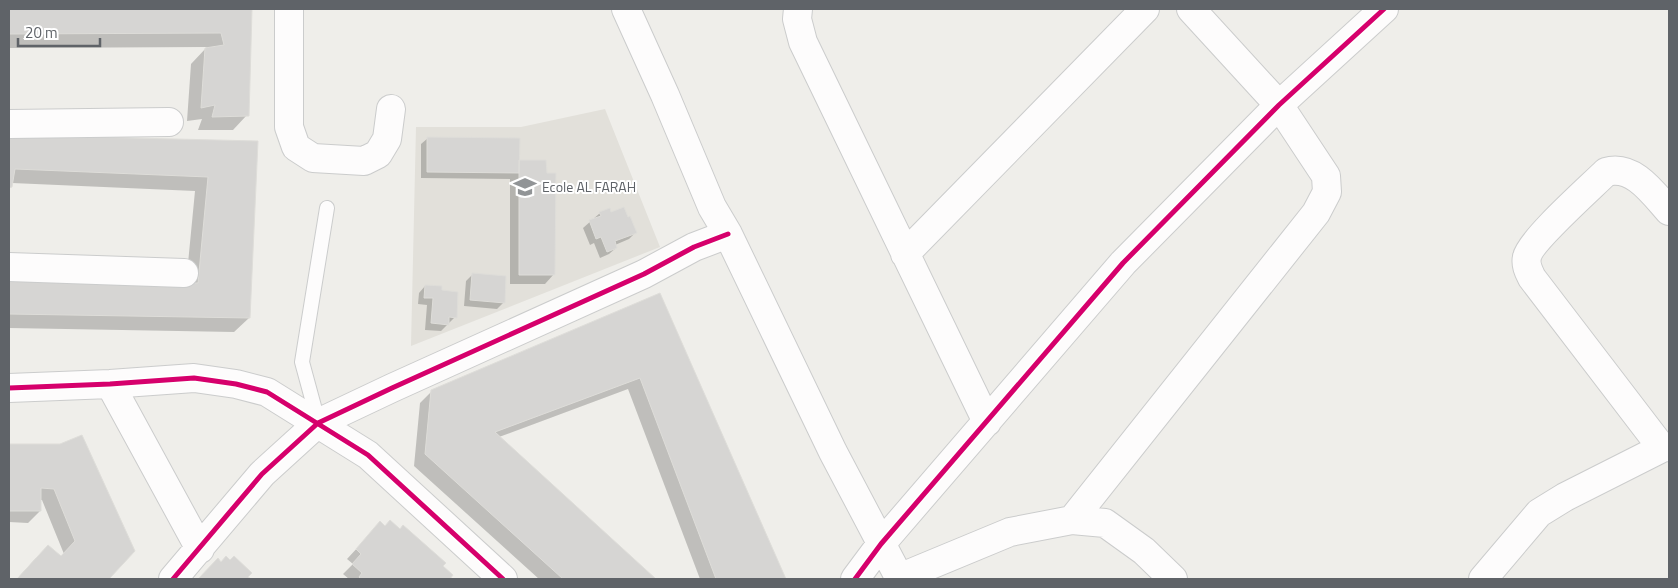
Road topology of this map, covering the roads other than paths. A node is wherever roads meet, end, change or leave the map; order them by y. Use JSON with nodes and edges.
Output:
{"nodes":[{"id":1,"x":289,"y":9,"type":"edge"},
{"id":2,"x":626,"y":9,"type":"edge"},
{"id":3,"x":798,"y":9,"type":"edge"},
{"id":4,"x":1145,"y":9,"type":"edge"},
{"id":5,"x":1191,"y":9,"type":"edge"},
{"id":6,"x":1375,"y":12,"type":"edge"},
{"id":7,"x":1279,"y":105,"type":"junction"},
{"id":8,"x":391,"y":109,"type":"dead end"},
{"id":9,"x":169,"y":122,"type":"dead end"},
{"id":10,"x":9,"y":124,"type":"edge"},
{"id":11,"x":327,"y":208,"type":"dead end"},
{"id":12,"x":1669,"y":211,"type":"edge"},
{"id":13,"x":728,"y":234,"type":"junction"},
{"id":14,"x":905,"y":254,"type":"junction"},
{"id":15,"x":9,"y":267,"type":"edge"},
{"id":16,"x":184,"y":273,"type":"dead end"},
{"id":17,"x":110,"y":384,"type":"junction"},
{"id":18,"x":9,"y":388,"type":"edge"},
{"id":19,"x":987,"y":422,"type":"junction"},
{"id":20,"x":318,"y":423,"type":"junction"},
{"id":21,"x":1666,"y":448,"type":"edge"},
{"id":22,"x":1072,"y":520,"type":"junction"},
{"id":23,"x":882,"y":544,"type":"junction"},
{"id":24,"x":200,"y":549,"type":"junction"},
{"id":25,"x":900,"y":578,"type":"edge"},
{"id":26,"x":173,"y":579,"type":"edge"},
{"id":27,"x":503,"y":579,"type":"edge"},
{"id":28,"x":855,"y":579,"type":"edge"},
{"id":29,"x":1173,"y":579,"type":"edge"},
{"id":30,"x":1483,"y":579,"type":"edge"}],
"edges":[{"from":1,"to":8,"type":"street"},
{"from":2,"to":13,"type":"street"},
{"from":3,"to":14,"type":"street"},
{"from":4,"to":14,"type":"street"},
{"from":5,"to":7,"type":"street"},
{"from":6,"to":7,"type":"street"},
{"from":7,"to":19,"type":"street"},
{"from":7,"to":22,"type":"street"},
{"from":9,"to":10,"type":"street"},
{"from":11,"to":20,"type":"lane"},
{"from":12,"to":21,"type":"street"},
{"from":13,"to":20,"type":"street"},
{"from":13,"to":23,"type":"street"},
{"from":14,"to":19,"type":"street"},
{"from":15,"to":16,"type":"street"},
{"from":17,"to":18,"type":"street"},
{"from":17,"to":20,"type":"street"},
{"from":17,"to":24,"type":"street"},
{"from":19,"to":23,"type":"street"},
{"from":20,"to":24,"type":"street"},
{"from":20,"to":27,"type":"street"},
{"from":21,"to":30,"type":"street"},
{"from":22,"to":25,"type":"street"},
{"from":22,"to":29,"type":"street"},
{"from":23,"to":25,"type":"street"},
{"from":23,"to":28,"type":"street"},
{"from":24,"to":26,"type":"street"}]}
